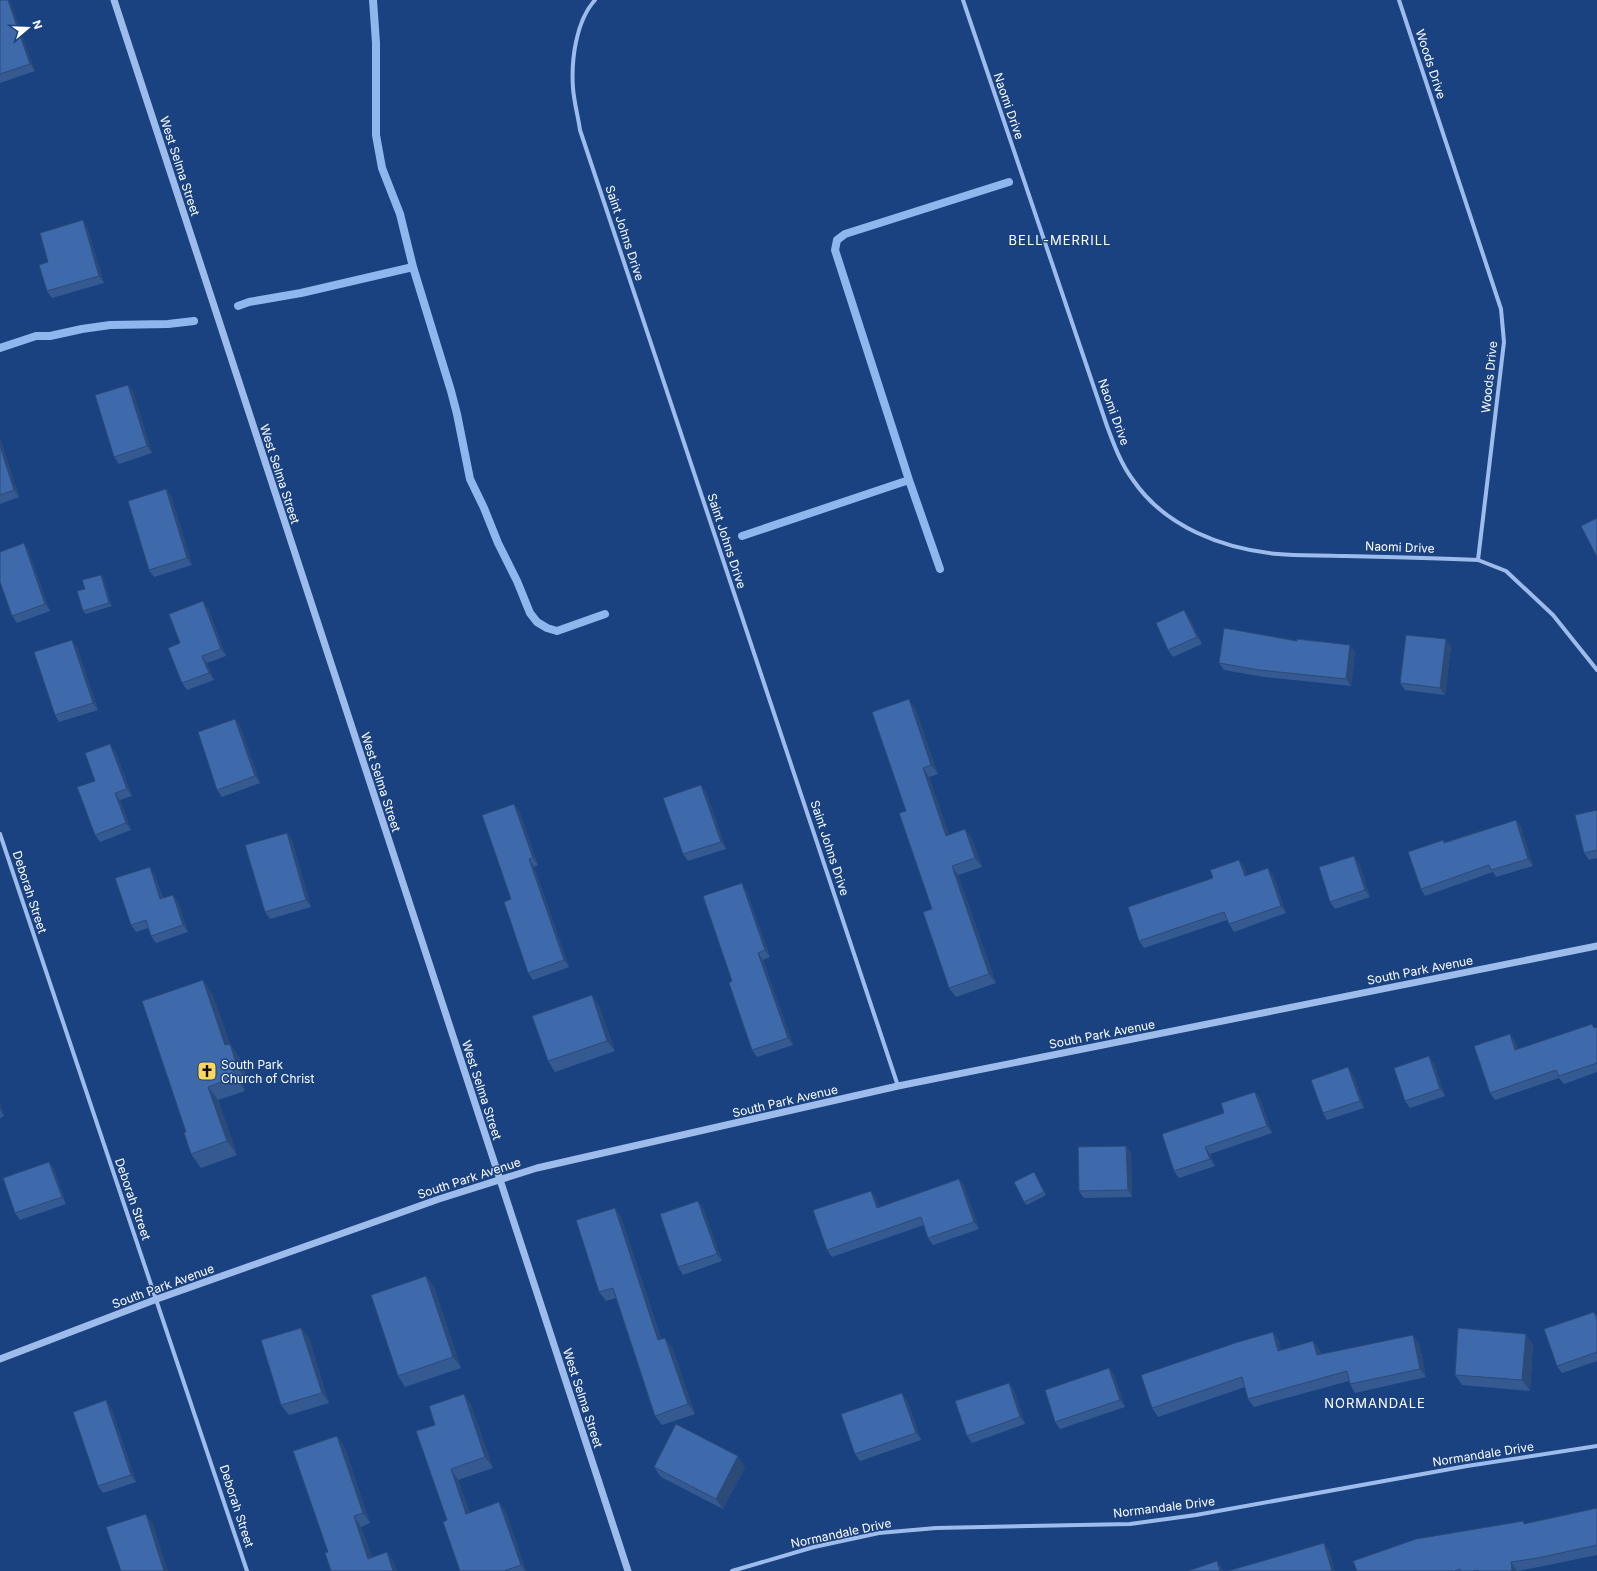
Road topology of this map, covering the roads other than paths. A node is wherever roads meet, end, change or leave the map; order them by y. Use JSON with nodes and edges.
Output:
{"nodes":[{"id":1,"x":114,"y":0,"type":"edge"},
{"id":2,"x":595,"y":0,"type":"edge"},
{"id":3,"x":962,"y":0,"type":"edge"},
{"id":4,"x":1399,"y":0,"type":"edge"},
{"id":5,"x":1478,"y":560,"type":"junction"},
{"id":6,"x":1597,"y":670,"type":"edge"},
{"id":7,"x":0,"y":834,"type":"edge"},
{"id":8,"x":1597,"y":946,"type":"edge"},
{"id":9,"x":898,"y":1086,"type":"junction"},
{"id":10,"x":499,"y":1179,"type":"junction"},
{"id":11,"x":157,"y":1299,"type":"junction"},
{"id":12,"x":0,"y":1359,"type":"edge"},
{"id":13,"x":1597,"y":1446,"type":"edge"},
{"id":14,"x":247,"y":1571,"type":"edge"},
{"id":15,"x":628,"y":1571,"type":"edge"},
{"id":16,"x":732,"y":1571,"type":"edge"}],
"edges":[{"from":1,"to":10,"type":"street","name":"West Selma Street"},
{"from":2,"to":9,"type":"street","name":"Saint Johns Drive"},
{"from":3,"to":5,"type":"street","name":"Naomi Drive"},
{"from":4,"to":5,"type":"street","name":"Woods Drive"},
{"from":5,"to":6,"type":"street"},
{"from":7,"to":11,"type":"street","name":"Deborah Street"},
{"from":8,"to":9,"type":"street","name":"South Park Avenue"},
{"from":9,"to":10,"type":"street","name":"South Park Avenue"},
{"from":10,"to":11,"type":"street","name":"South Park Avenue"},
{"from":10,"to":15,"type":"street","name":"West Selma Street"},
{"from":11,"to":12,"type":"street","name":"South Park Avenue"},
{"from":11,"to":14,"type":"street","name":"Deborah Street"},
{"from":13,"to":16,"type":"street","name":"Normandale Drive"}]}
